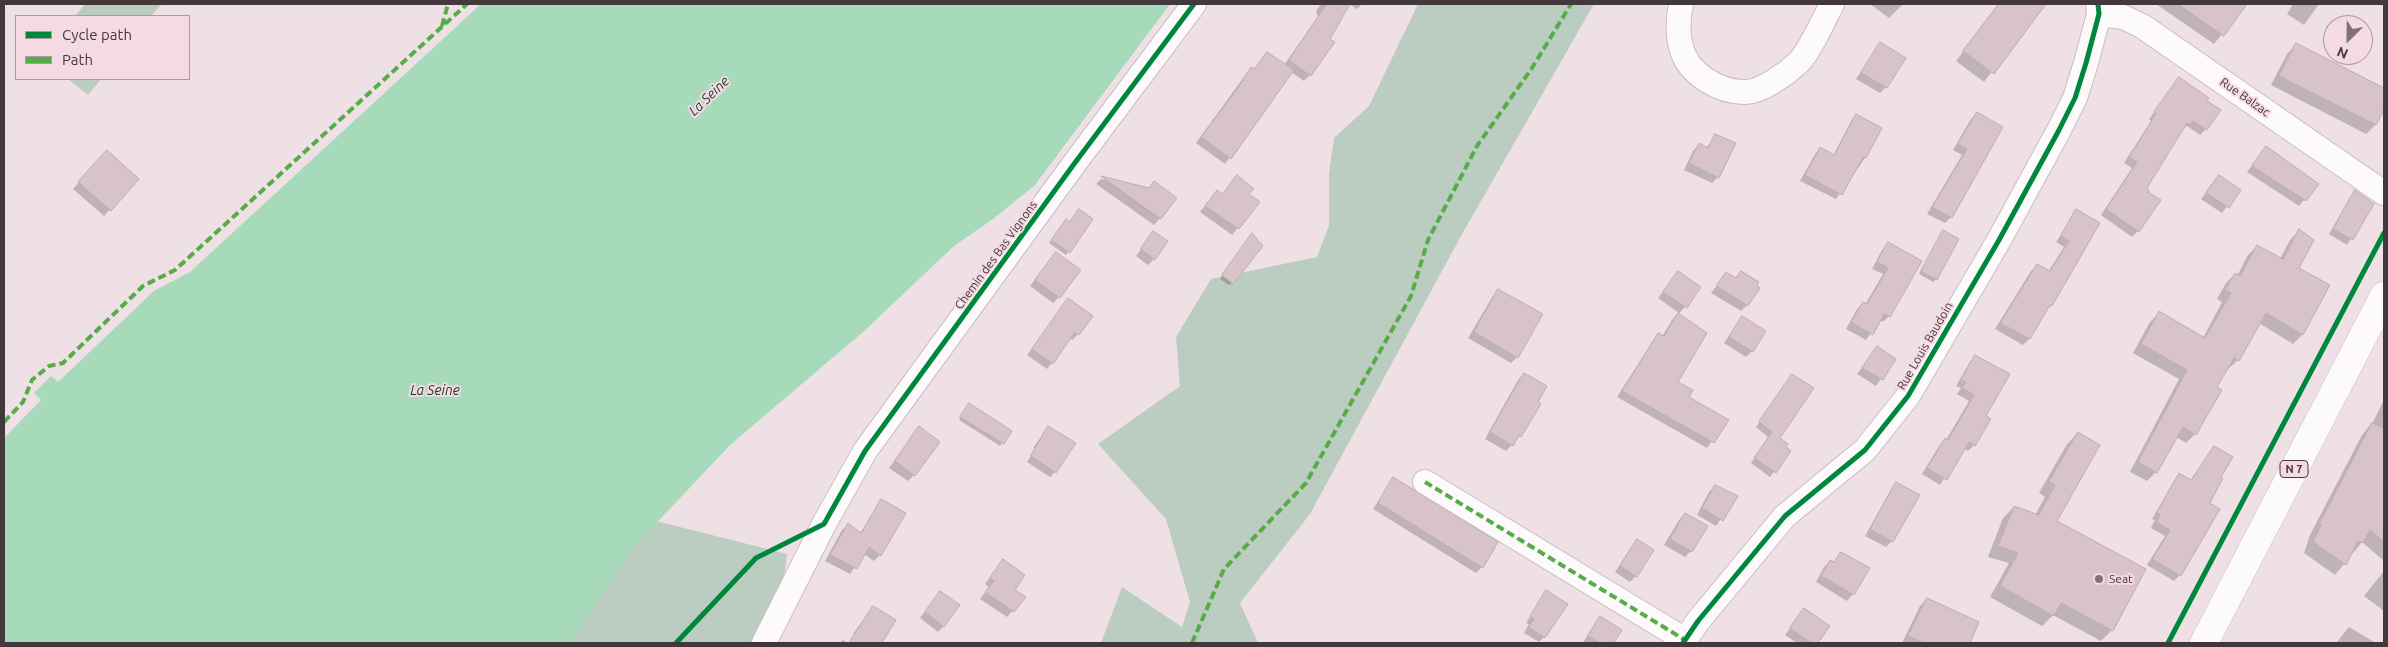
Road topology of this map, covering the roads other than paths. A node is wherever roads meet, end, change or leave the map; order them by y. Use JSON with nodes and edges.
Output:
{"nodes":[{"id":1,"x":1194,"y":4,"type":"edge"},
{"id":2,"x":1680,"y":4,"type":"edge"},
{"id":3,"x":1832,"y":4,"type":"edge"},
{"id":4,"x":2099,"y":9,"type":"edge"},
{"id":5,"x":2384,"y":193,"type":"edge"},
{"id":6,"x":2384,"y":296,"type":"edge"},
{"id":7,"x":1425,"y":482,"type":"dead end"},
{"id":8,"x":1684,"y":642,"type":"edge"},
{"id":9,"x":764,"y":643,"type":"edge"},
{"id":10,"x":2204,"y":643,"type":"edge"}],
"edges":[{"from":1,"to":9,"type":"street","name":"Chemin des Bas Vignons"},
{"from":2,"to":3,"type":"street"},
{"from":4,"to":5,"type":"street","name":"Rue Balzac"},
{"from":4,"to":8,"type":"street","name":"Rue Louis Baudoin"},
{"from":6,"to":10,"type":"main road","number":"N 7"},
{"from":7,"to":8,"type":"street"}]}
